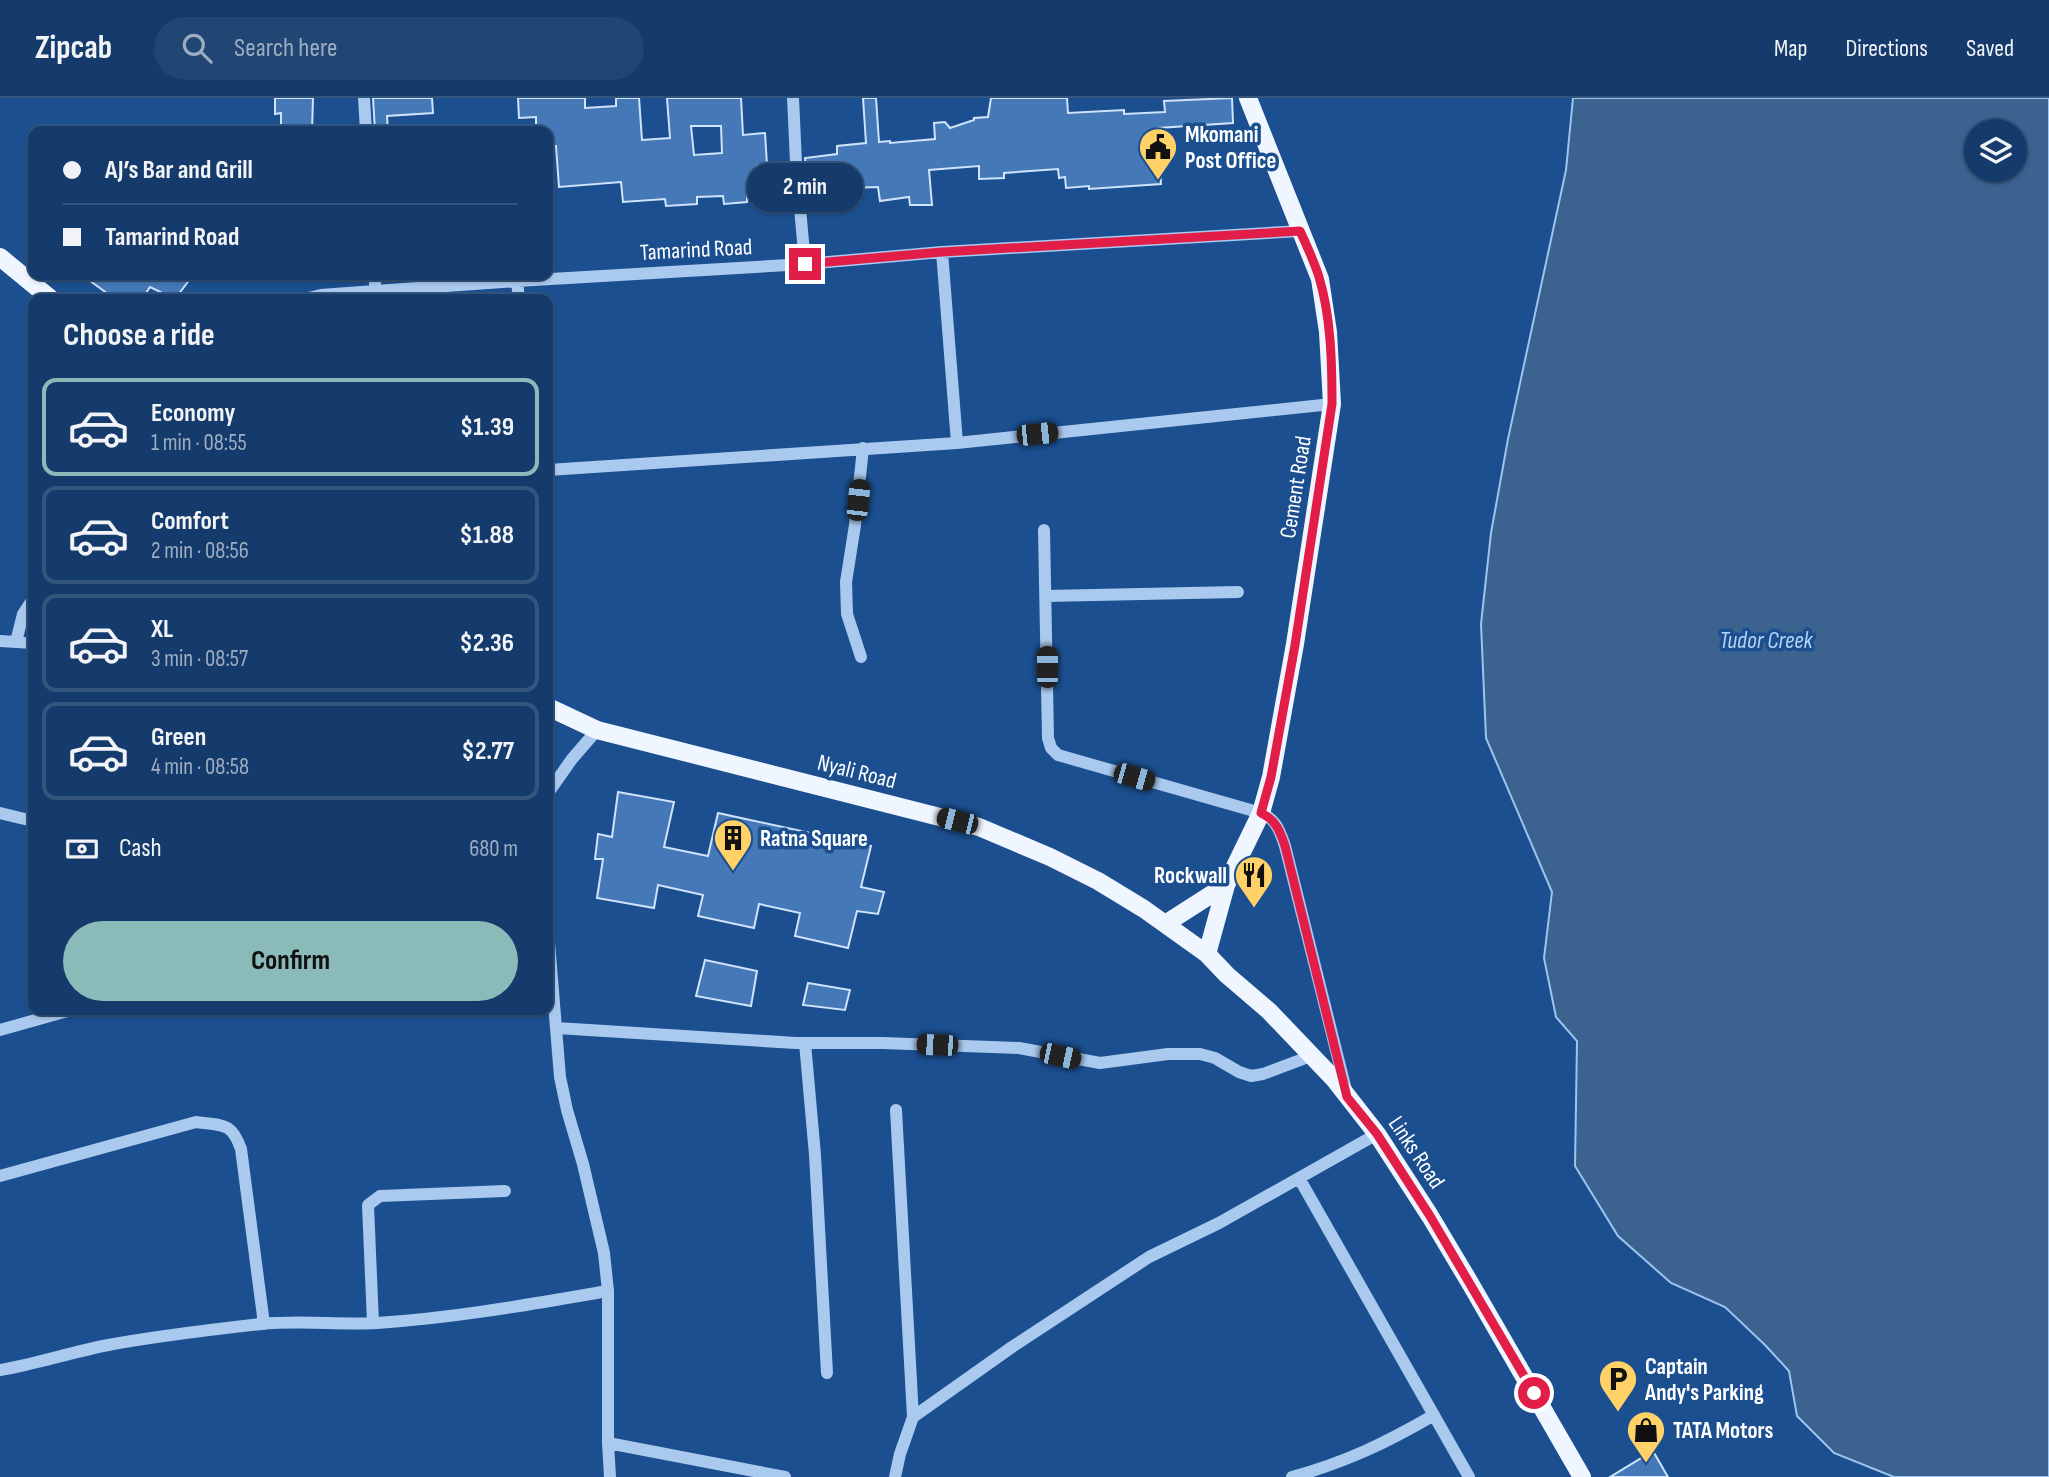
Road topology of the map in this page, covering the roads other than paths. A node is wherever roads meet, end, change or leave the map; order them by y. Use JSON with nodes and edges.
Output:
{"nodes":[{"id":1,"x":364,"y":98,"type":"edge"},
{"id":2,"x":793,"y":98,"type":"edge"},
{"id":3,"x":1248,"y":98,"type":"edge"},
{"id":4,"x":366,"y":126,"type":"edge"},
{"id":5,"x":1300,"y":231,"type":"junction"},
{"id":6,"x":942,"y":252,"type":"junction"},
{"id":7,"x":0,"y":257,"type":"edge"},
{"id":8,"x":805,"y":264,"type":"junction"},
{"id":9,"x":553,"y":279,"type":"edge"},
{"id":10,"x":375,"y":280,"type":"edge"},
{"id":11,"x":534,"y":280,"type":"edge"},
{"id":12,"x":517,"y":281,"type":"junction"},
{"id":13,"x":375,"y":291,"type":"junction"},
{"id":14,"x":45,"y":294,"type":"edge"},
{"id":15,"x":334,"y":294,"type":"edge"},
{"id":16,"x":518,"y":294,"type":"edge"},
{"id":17,"x":1332,"y":404,"type":"junction"},
{"id":18,"x":957,"y":443,"type":"junction"},
{"id":19,"x":863,"y":448,"type":"junction"},
{"id":20,"x":553,"y":470,"type":"edge"},
{"id":21,"x":1044,"y":530,"type":"dead end"},
{"id":22,"x":1238,"y":592,"type":"dead end"},
{"id":23,"x":1046,"y":596,"type":"junction"},
{"id":24,"x":28,"y":606,"type":"edge"},
{"id":25,"x":0,"y":641,"type":"edge"},
{"id":26,"x":16,"y":642,"type":"junction"},
{"id":27,"x":28,"y":643,"type":"edge"},
{"id":28,"x":861,"y":657,"type":"dead end"},
{"id":29,"x":553,"y":708,"type":"edge"},
{"id":30,"x":597,"y":730,"type":"junction"},
{"id":31,"x":553,"y":786,"type":"edge"},
{"id":32,"x":0,"y":813,"type":"edge"},
{"id":33,"x":1261,"y":813,"type":"junction"},
{"id":34,"x":28,"y":820,"type":"edge"},
{"id":35,"x":1226,"y":885,"type":"junction"},
{"id":36,"x":1144,"y":909,"type":"joint"},
{"id":37,"x":1165,"y":924,"type":"junction"},
{"id":38,"x":1207,"y":954,"type":"junction"},
{"id":39,"x":553,"y":984,"type":"edge"},
{"id":40,"x":53,"y":1015,"type":"edge"},
{"id":41,"x":557,"y":1028,"type":"junction"},
{"id":42,"x":0,"y":1030,"type":"edge"},
{"id":43,"x":805,"y":1043,"type":"junction"},
{"id":44,"x":1311,"y":1056,"type":"junction"},
{"id":45,"x":1347,"y":1097,"type":"junction"},
{"id":46,"x":895,"y":1110,"type":"dead end"},
{"id":47,"x":1377,"y":1134,"type":"junction"},
{"id":48,"x":0,"y":1176,"type":"edge"},
{"id":49,"x":1299,"y":1178,"type":"junction"},
{"id":50,"x":505,"y":1191,"type":"dead end"},
{"id":51,"x":608,"y":1291,"type":"junction"},
{"id":52,"x":373,"y":1323,"type":"junction"},
{"id":53,"x":264,"y":1324,"type":"junction"},
{"id":54,"x":0,"y":1370,"type":"edge"},
{"id":55,"x":827,"y":1373,"type":"dead end"},
{"id":56,"x":1434,"y":1415,"type":"junction"},
{"id":57,"x":913,"y":1418,"type":"junction"},
{"id":58,"x":608,"y":1443,"type":"junction"},
{"id":59,"x":610,"y":1477,"type":"edge"},
{"id":60,"x":785,"y":1477,"type":"edge"},
{"id":61,"x":895,"y":1477,"type":"edge"},
{"id":62,"x":1292,"y":1477,"type":"edge"},
{"id":63,"x":1469,"y":1477,"type":"edge"},
{"id":64,"x":1582,"y":1477,"type":"edge"}],
"edges":[{"from":1,"to":4,"type":"street"},
{"from":2,"to":8,"type":"street"},
{"from":3,"to":5,"type":"main road","name":"Cement Road"},
{"from":5,"to":6,"type":"street","name":"Tamarind Road"},
{"from":5,"to":17,"type":"main road","name":"Cement Road"},
{"from":6,"to":8,"type":"street","name":"Tamarind Road"},
{"from":6,"to":18,"type":"street"},
{"from":7,"to":14,"type":"main road"},
{"from":8,"to":9,"type":"street","name":"Tamarind Road"},
{"from":10,"to":13,"type":"street"},
{"from":11,"to":12,"type":"street","name":"Tamarind Road"},
{"from":12,"to":13,"type":"street","name":"Tamarind Road"},
{"from":12,"to":16,"type":"street"},
{"from":13,"to":15,"type":"street","name":"Tamarind Road"},
{"from":17,"to":18,"type":"street"},
{"from":17,"to":33,"type":"main road","name":"Cement Road"},
{"from":18,"to":19,"type":"street"},
{"from":19,"to":20,"type":"street"},
{"from":19,"to":28,"type":"street"},
{"from":21,"to":23,"type":"street"},
{"from":22,"to":23,"type":"street"},
{"from":23,"to":33,"type":"street"},
{"from":24,"to":26,"type":"street"},
{"from":25,"to":26,"type":"street"},
{"from":26,"to":27,"type":"street"},
{"from":29,"to":30,"type":"main road","name":"Nyali Road"},
{"from":30,"to":31,"type":"street"},
{"from":30,"to":36,"type":"main road","name":"Nyali Road"},
{"from":32,"to":34,"type":"street"},
{"from":33,"to":35,"type":"main road","name":"Cement Road"},
{"from":33,"to":45,"type":"street"},
{"from":35,"to":37,"type":"main road"},
{"from":35,"to":38,"type":"main road","name":"Cement Road"},
{"from":36,"to":37,"type":"main road","name":"Links Road"},
{"from":37,"to":38,"type":"main road","name":"Links Road"},
{"from":38,"to":44,"type":"main road","name":"Links Road"},
{"from":39,"to":41,"type":"street"},
{"from":40,"to":42,"type":"street"},
{"from":41,"to":43,"type":"street"},
{"from":41,"to":51,"type":"street"},
{"from":43,"to":44,"type":"street"},
{"from":43,"to":55,"type":"street"},
{"from":44,"to":45,"type":"main road","name":"Links Road"},
{"from":45,"to":47,"type":"main road","name":"Links Road"},
{"from":46,"to":57,"type":"street"},
{"from":47,"to":49,"type":"street"},
{"from":47,"to":64,"type":"main road","name":"Links Road"},
{"from":48,"to":53,"type":"street"},
{"from":49,"to":56,"type":"street"},
{"from":49,"to":57,"type":"street"},
{"from":50,"to":52,"type":"street"},
{"from":51,"to":52,"type":"street"},
{"from":51,"to":58,"type":"street"},
{"from":52,"to":53,"type":"street"},
{"from":53,"to":54,"type":"street"},
{"from":56,"to":62,"type":"street"},
{"from":56,"to":63,"type":"street"},
{"from":57,"to":61,"type":"street"},
{"from":58,"to":59,"type":"street"},
{"from":58,"to":60,"type":"street"}]}
